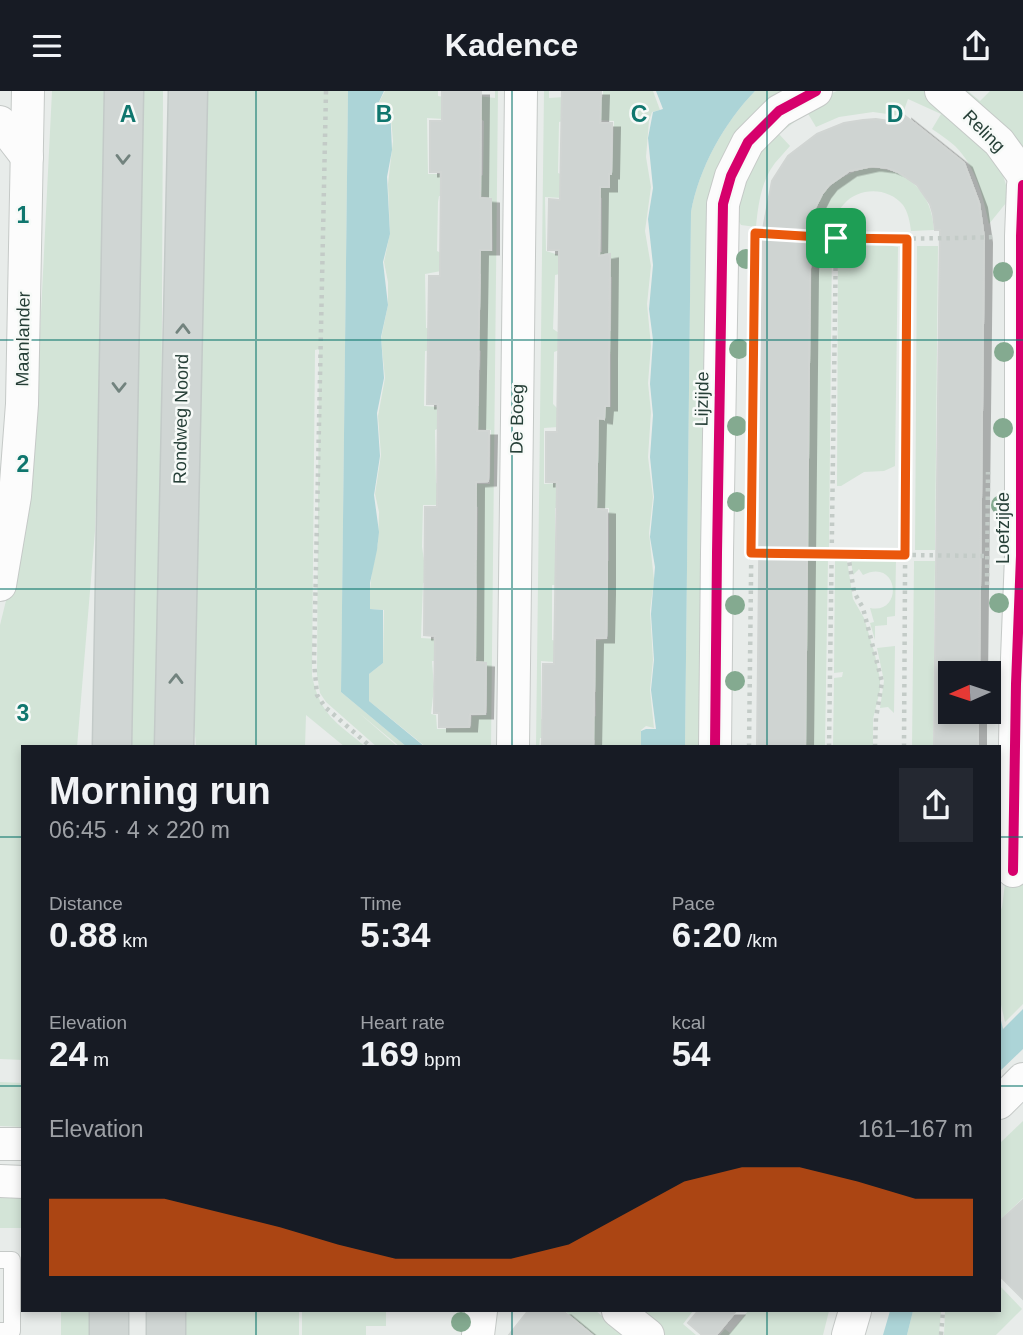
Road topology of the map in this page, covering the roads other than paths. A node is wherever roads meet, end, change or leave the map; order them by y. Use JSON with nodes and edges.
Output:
{"nodes":[{"id":1,"x":28,"y":91,"type":"edge"},
{"id":2,"x":124,"y":91,"type":"edge"},
{"id":3,"x":188,"y":91,"type":"edge"},
{"id":4,"x":521,"y":91,"type":"edge"},
{"id":5,"x":816,"y":91,"type":"edge"},
{"id":6,"x":942,"y":91,"type":"edge"},
{"id":7,"x":0,"y":123,"type":"edge"},
{"id":8,"x":27,"y":157,"type":"junction"},
{"id":9,"x":1023,"y":175,"type":"edge"},
{"id":10,"x":1023,"y":185,"type":"edge"},
{"id":11,"x":1021,"y":236,"type":"edge"},
{"id":12,"x":0,"y":585,"type":"edge"},
{"id":13,"x":1020,"y":684,"type":"edge"},
{"id":14,"x":112,"y":745,"type":"edge"},
{"id":15,"x":174,"y":745,"type":"edge"},
{"id":16,"x":513,"y":745,"type":"edge"},
{"id":17,"x":715,"y":745,"type":"edge"},
{"id":18,"x":1013,"y":871,"type":"dead end"},
{"id":19,"x":1023,"y":1079,"type":"edge"},
{"id":20,"x":1001,"y":1101,"type":"edge"},
{"id":21,"x":0,"y":1144,"type":"edge"},
{"id":22,"x":21,"y":1144,"type":"edge"},
{"id":23,"x":0,"y":1181,"type":"edge"},
{"id":24,"x":21,"y":1182,"type":"edge"},
{"id":25,"x":0,"y":1260,"type":"edge"},
{"id":26,"x":109,"y":1312,"type":"edge"},
{"id":27,"x":166,"y":1312,"type":"edge"},
{"id":28,"x":481,"y":1312,"type":"edge"},
{"id":29,"x":619,"y":1312,"type":"edge"},
{"id":30,"x":855,"y":1312,"type":"edge"},
{"id":31,"x":0,"y":1331,"type":"edge"},
{"id":32,"x":109,"y":1335,"type":"edge"},
{"id":33,"x":166,"y":1335,"type":"edge"},
{"id":34,"x":478,"y":1335,"type":"edge"},
{"id":35,"x":648,"y":1335,"type":"edge"},
{"id":36,"x":848,"y":1335,"type":"edge"}],
"edges":[{"from":1,"to":8,"type":"street","name":"Maanlander"},
{"from":2,"to":14,"type":"main road","one_way":true},
{"from":15,"to":3,"type":"main road","name":"Rondweg Noord","one_way":true},
{"from":4,"to":16,"type":"street","name":"De Boeg"},
{"from":5,"to":17,"type":"street","name":"Lijzijde"},
{"from":6,"to":9,"type":"street","name":"Reling"},
{"from":7,"to":8,"type":"street"},
{"from":8,"to":12,"type":"street","name":"Maanlander"},
{"from":10,"to":11,"type":"street","name":"Loefzijde"},
{"from":11,"to":13,"type":"street","name":"Loefzijde"},
{"from":13,"to":18,"type":"street","name":"Loefzijde"},
{"from":19,"to":20,"type":"street"},
{"from":21,"to":22,"type":"street"},
{"from":23,"to":24,"type":"street"},
{"from":25,"to":31,"type":"lane"},
{"from":26,"to":32,"type":"main road"},
{"from":27,"to":33,"type":"main road"},
{"from":28,"to":34,"type":"street"},
{"from":29,"to":35,"type":"street"},
{"from":30,"to":36,"type":"street"}]}
